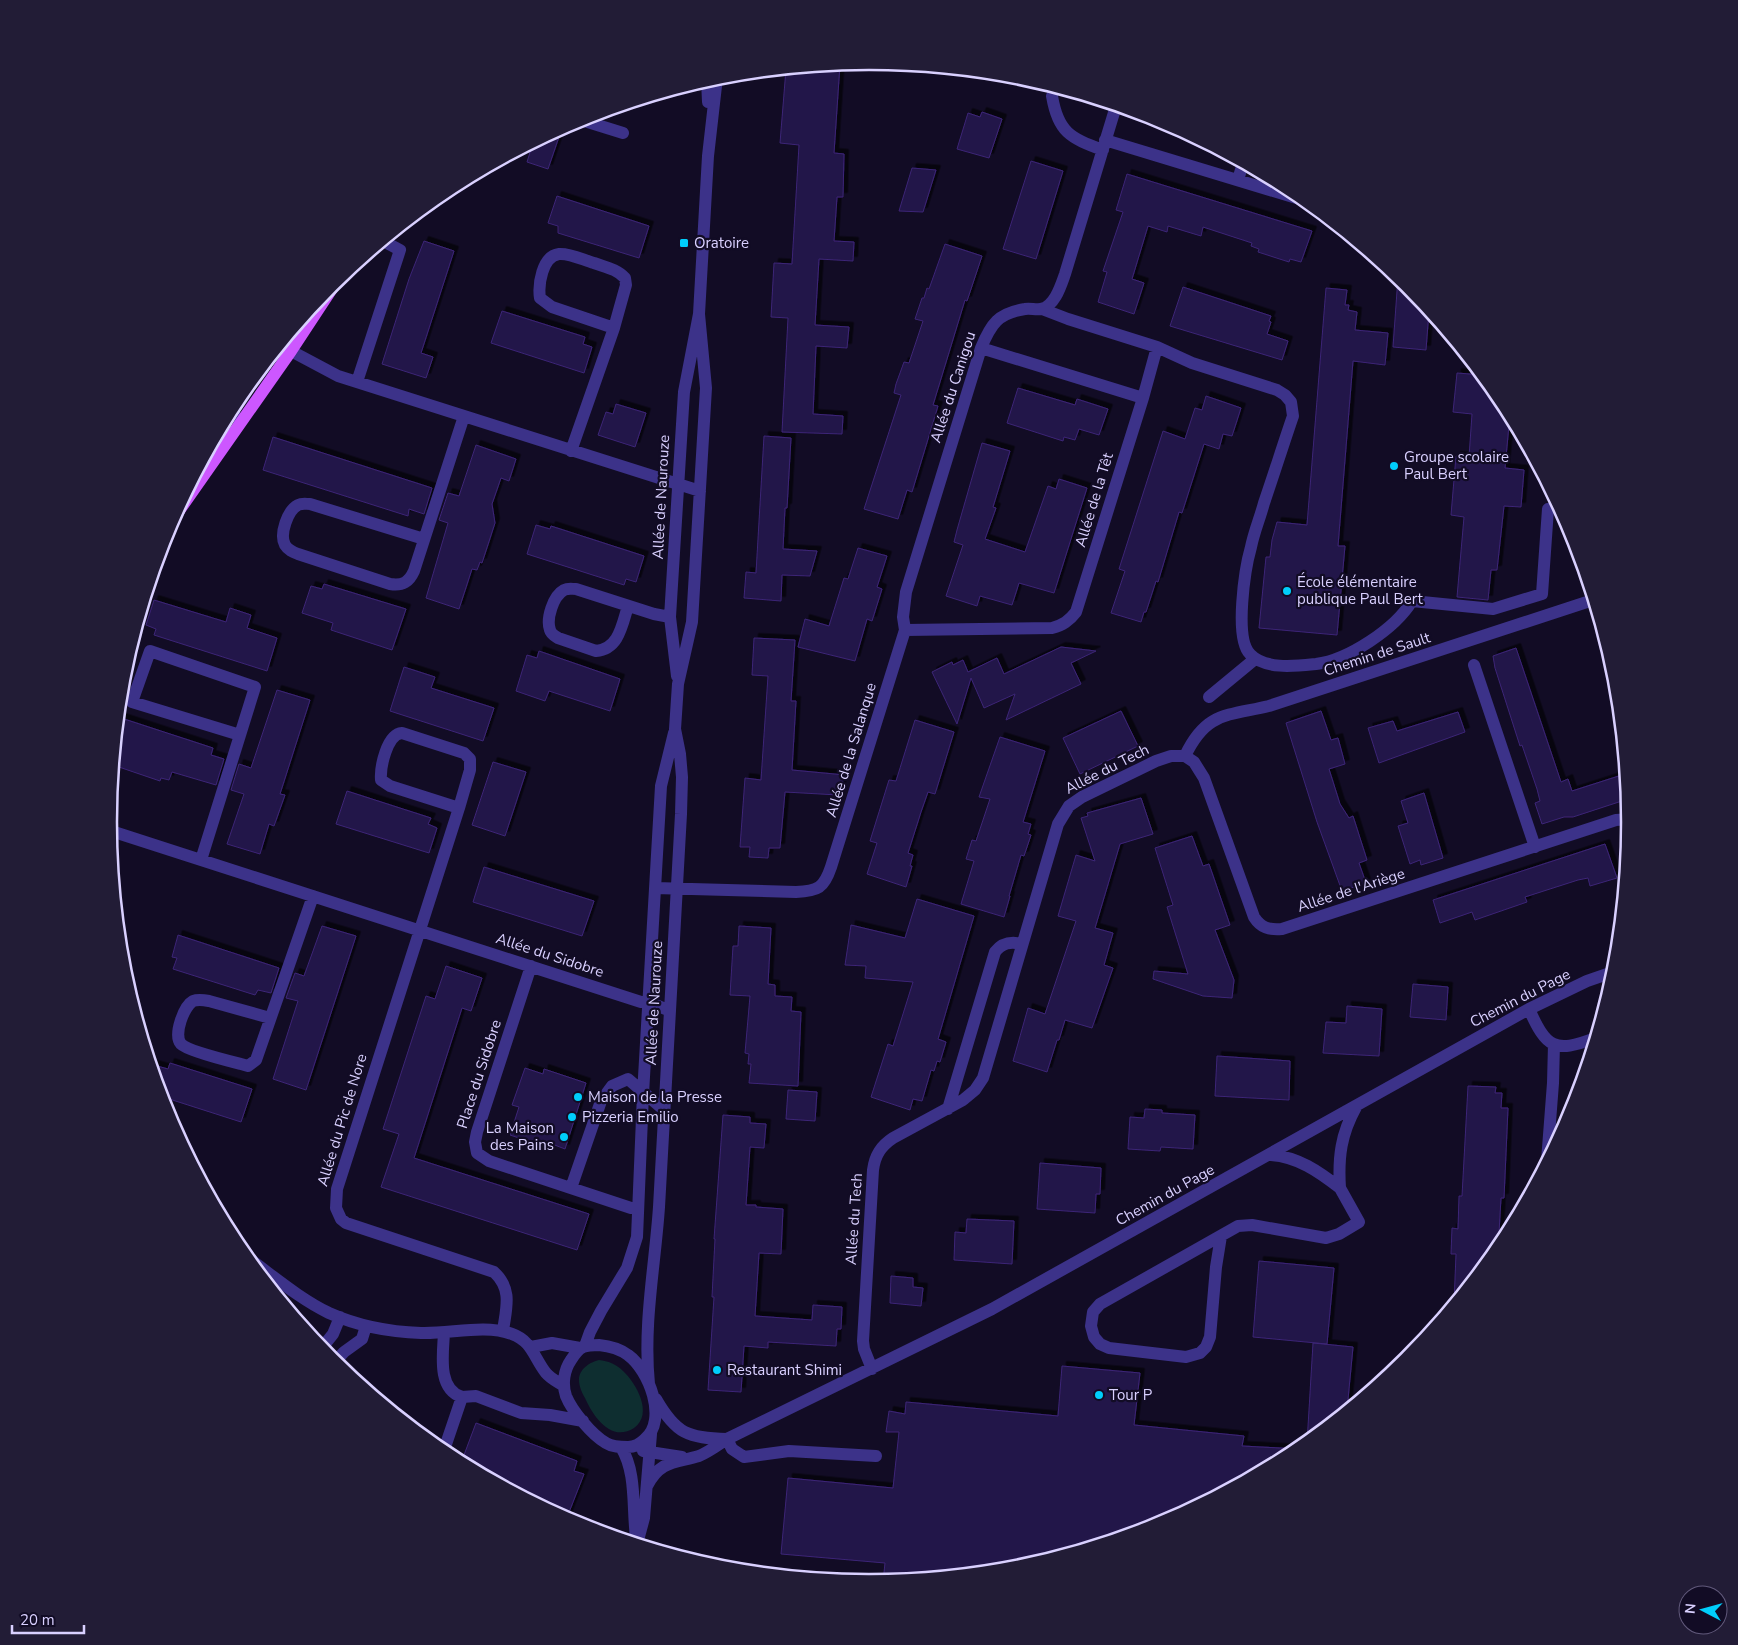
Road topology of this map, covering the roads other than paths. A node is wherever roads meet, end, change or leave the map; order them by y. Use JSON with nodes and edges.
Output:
{"nodes":[{"id":1,"x":717,"y":85,"type":"edge"},
{"id":2,"x":707,"y":88,"type":"edge"},
{"id":3,"x":1052,"y":96,"type":"dead end"},
{"id":4,"x":1114,"y":111,"type":"edge"},
{"id":5,"x":591,"y":123,"type":"edge"},
{"id":6,"x":623,"y":133,"type":"dead end"},
{"id":7,"x":1104,"y":145,"type":"junction"},
{"id":8,"x":708,"y":156,"type":"junction"},
{"id":9,"x":1241,"y":169,"type":"edge"},
{"id":10,"x":1238,"y":180,"type":"junction"},
{"id":11,"x":1281,"y":193,"type":"edge"},
{"id":12,"x":389,"y":244,"type":"edge"},
{"id":13,"x":319,"y":309,"type":"edge"},
{"id":14,"x":1042,"y":309,"type":"junction"},
{"id":15,"x":699,"y":314,"type":"junction"},
{"id":16,"x":614,"y":328,"type":"junction"},
{"id":17,"x":1157,"y":347,"type":"junction"},
{"id":18,"x":981,"y":348,"type":"junction"},
{"id":19,"x":291,"y":351,"type":"junction"},
{"id":20,"x":357,"y":382,"type":"junction"},
{"id":21,"x":1143,"y":398,"type":"junction"},
{"id":22,"x":235,"y":416,"type":"edge"},
{"id":23,"x":464,"y":416,"type":"junction"},
{"id":24,"x":242,"y":422,"type":"junction"},
{"id":25,"x":571,"y":451,"type":"junction"},
{"id":26,"x":678,"y":483,"type":"junction"},
{"id":27,"x":195,"y":489,"type":"edge"},
{"id":28,"x":700,"y":491,"type":"junction"},
{"id":29,"x":1548,"y":509,"type":"dead end"},
{"id":30,"x":424,"y":539,"type":"junction"},
{"id":31,"x":1588,"y":602,"type":"edge"},
{"id":32,"x":628,"y":606,"type":"junction"},
{"id":33,"x":670,"y":617,"type":"junction"},
{"id":34,"x":905,"y":630,"type":"junction"},
{"id":35,"x":1255,"y":659,"type":"junction"},
{"id":36,"x":1474,"y":665,"type":"dead end"},
{"id":37,"x":678,"y":684,"type":"junction"},
{"id":38,"x":128,"y":697,"type":"edge"},
{"id":39,"x":1209,"y":697,"type":"dead end"},
{"id":40,"x":126,"y":700,"type":"edge"},
{"id":41,"x":675,"y":729,"type":"junction"},
{"id":42,"x":240,"y":735,"type":"junction"},
{"id":43,"x":1186,"y":756,"type":"junction"},
{"id":44,"x":459,"y":808,"type":"junction"},
{"id":45,"x":1622,"y":820,"type":"edge"},
{"id":46,"x":117,"y":833,"type":"edge"},
{"id":47,"x":1535,"y":846,"type":"junction"},
{"id":48,"x":202,"y":860,"type":"junction"},
{"id":49,"x":655,"y":888,"type":"junction"},
{"id":50,"x":677,"y":889,"type":"junction"},
{"id":51,"x":313,"y":896,"type":"junction"},
{"id":52,"x":419,"y":930,"type":"junction"},
{"id":53,"x":1022,"y":944,"type":"junction"},
{"id":54,"x":531,"y":966,"type":"junction"},
{"id":55,"x":1606,"y":975,"type":"edge"},
{"id":56,"x":649,"y":1002,"type":"junction"},
{"id":57,"x":1529,"y":1009,"type":"junction"},
{"id":58,"x":670,"y":1011,"type":"junction"},
{"id":59,"x":270,"y":1018,"type":"junction"},
{"id":60,"x":1589,"y":1040,"type":"edge"},
{"id":61,"x":1554,"y":1044,"type":"junction"},
{"id":62,"x":646,"y":1070,"type":"junction"},
{"id":63,"x":628,"y":1079,"type":"junction"},
{"id":64,"x":644,"y":1094,"type":"junction"},
{"id":65,"x":1357,"y":1106,"type":"junction"},
{"id":66,"x":948,"y":1109,"type":"junction"},
{"id":67,"x":664,"y":1110,"type":"junction"},
{"id":68,"x":1548,"y":1145,"type":"edge"},
{"id":69,"x":1271,"y":1154,"type":"junction"},
{"id":70,"x":571,"y":1188,"type":"junction"},
{"id":71,"x":1340,"y":1188,"type":"junction"},
{"id":72,"x":638,"y":1208,"type":"junction"},
{"id":73,"x":1220,"y":1236,"type":"junction"},
{"id":74,"x":263,"y":1269,"type":"edge"},
{"id":75,"x":340,"y":1318,"type":"junction"},
{"id":76,"x":366,"y":1326,"type":"junction"},
{"id":77,"x":503,"y":1331,"type":"junction"},
{"id":78,"x":444,"y":1333,"type":"junction"},
{"id":79,"x":326,"y":1343,"type":"edge"},
{"id":80,"x":531,"y":1347,"type":"junction"},
{"id":81,"x":583,"y":1347,"type":"junction"},
{"id":82,"x":340,"y":1357,"type":"edge"},
{"id":83,"x":872,"y":1369,"type":"junction"},
{"id":84,"x":564,"y":1386,"type":"junction"},
{"id":85,"x":651,"y":1388,"type":"junction"},
{"id":86,"x":462,"y":1397,"type":"junction"},
{"id":87,"x":583,"y":1421,"type":"junction"},
{"id":88,"x":651,"y":1434,"type":"junction"},
{"id":89,"x":727,"y":1439,"type":"junction"},
{"id":90,"x":446,"y":1444,"type":"edge"},
{"id":91,"x":626,"y":1447,"type":"junction"},
{"id":92,"x":649,"y":1453,"type":"junction"},
{"id":93,"x":876,"y":1456,"type":"dead end"},
{"id":94,"x":688,"y":1458,"type":"junction"},
{"id":95,"x":647,"y":1486,"type":"junction"},
{"id":96,"x":636,"y":1538,"type":"edge"},
{"id":97,"x":639,"y":1538,"type":"edge"}],
"edges":[{"from":1,"to":8,"type":"street","name":"Allée de Naurouze"},
{"from":2,"to":8,"type":"street","name":"Allée de Naurouze"},
{"from":3,"to":7,"type":"street"},
{"from":4,"to":7,"type":"street"},
{"from":5,"to":6,"type":"street"},
{"from":7,"to":10,"type":"street"},
{"from":7,"to":14,"type":"street"},
{"from":8,"to":15,"type":"street","name":"Allée de Naurouze"},
{"from":9,"to":10,"type":"street"},
{"from":10,"to":11,"type":"street"},
{"from":12,"to":20,"type":"street"},
{"from":13,"to":19,"type":"main road"},
{"from":14,"to":17,"type":"street"},
{"from":14,"to":18,"type":"street","name":"Allée du Canigou"},
{"from":15,"to":26,"type":"street","name":"Allée de Naurouze"},
{"from":15,"to":28,"type":"street","name":"Allée de Naurouze"},
{"from":16,"to":16,"type":"street"},
{"from":16,"to":25,"type":"street"},
{"from":17,"to":21,"type":"street","name":"Allée de la Têt"},
{"from":17,"to":35,"type":"street"},
{"from":18,"to":21,"type":"street"},
{"from":18,"to":34,"type":"street","name":"Allée du Canigou"},
{"from":19,"to":20,"type":"street"},
{"from":19,"to":24,"type":"main road"},
{"from":20,"to":23,"type":"street"},
{"from":21,"to":34,"type":"street","name":"Allée de la Têt"},
{"from":22,"to":24,"type":"street"},
{"from":23,"to":25,"type":"street"},
{"from":23,"to":30,"type":"street"},
{"from":24,"to":27,"type":"main road"},
{"from":25,"to":26,"type":"street"},
{"from":26,"to":28,"type":"street"},
{"from":26,"to":33,"type":"street","name":"Allée de Naurouze"},
{"from":28,"to":37,"type":"street","name":"Allée de Naurouze"},
{"from":29,"to":35,"type":"street"},
{"from":30,"to":30,"type":"street"},
{"from":31,"to":43,"type":"street","name":"Chemin de Sault"},
{"from":32,"to":32,"type":"street"},
{"from":32,"to":33,"type":"street"},
{"from":33,"to":37,"type":"street","name":"Allée de Naurouze"},
{"from":34,"to":50,"type":"street","name":"Allée de la Salanque"},
{"from":35,"to":39,"type":"street"},
{"from":36,"to":47,"type":"street"},
{"from":37,"to":41,"type":"street","name":"Allée de Naurouze"},
{"from":38,"to":42,"type":"street"},
{"from":40,"to":42,"type":"street"},
{"from":41,"to":49,"type":"street"},
{"from":41,"to":50,"type":"street","name":"Allée de Naurouze"},
{"from":42,"to":48,"type":"street"},
{"from":43,"to":47,"type":"street","name":"Allée de l'Ariège"},
{"from":43,"to":53,"type":"street","name":"Allée du Tech"},
{"from":44,"to":44,"type":"street"},
{"from":44,"to":52,"type":"street"},
{"from":45,"to":47,"type":"street","name":"Allée de l'Ariège"},
{"from":46,"to":48,"type":"street","name":"Allée du Sidobre"},
{"from":48,"to":51,"type":"street","name":"Allée du Sidobre"},
{"from":49,"to":50,"type":"street","name":"Allée de la Salanque"},
{"from":49,"to":56,"type":"street"},
{"from":50,"to":58,"type":"street","name":"Allée de Naurouze"},
{"from":51,"to":52,"type":"street","name":"Allée du Sidobre"},
{"from":51,"to":59,"type":"street"},
{"from":52,"to":54,"type":"street","name":"Allée du Sidobre"},
{"from":52,"to":77,"type":"street","name":"Allée du Pic de Nore"},
{"from":53,"to":66,"type":"street","name":"Allée du Tech"},
{"from":53,"to":66,"type":"street"},
{"from":54,"to":56,"type":"street","name":"Allée du Sidobre"},
{"from":54,"to":70,"type":"street","name":"Place du Sidobre"},
{"from":55,"to":57,"type":"street","name":"Chemin du Page"},
{"from":56,"to":58,"type":"street","name":"Allée du Sidobre"},
{"from":56,"to":62,"type":"street"},
{"from":57,"to":61,"type":"street"},
{"from":57,"to":65,"type":"street","name":"Chemin du Page"},
{"from":58,"to":67,"type":"street","name":"Allée de Naurouze"},
{"from":59,"to":59,"type":"street"},
{"from":60,"to":61,"type":"street"},
{"from":61,"to":68,"type":"street"},
{"from":62,"to":63,"type":"street"},
{"from":62,"to":64,"type":"street"},
{"from":63,"to":64,"type":"street"},
{"from":63,"to":70,"type":"street"},
{"from":64,"to":67,"type":"street"},
{"from":64,"to":72,"type":"street"},
{"from":65,"to":69,"type":"street","name":"Chemin du Page"},
{"from":65,"to":71,"type":"street"},
{"from":66,"to":83,"type":"street","name":"Allée du Tech"},
{"from":67,"to":85,"type":"street","name":"Allée de Naurouze"},
{"from":69,"to":71,"type":"street"},
{"from":69,"to":83,"type":"street","name":"Chemin du Page"},
{"from":70,"to":72,"type":"street","name":"Place du Sidobre"},
{"from":71,"to":73,"type":"street"},
{"from":72,"to":81,"type":"street"},
{"from":73,"to":73,"type":"street"},
{"from":74,"to":75,"type":"street"},
{"from":75,"to":76,"type":"street"},
{"from":75,"to":79,"type":"street"},
{"from":76,"to":78,"type":"street"},
{"from":76,"to":82,"type":"street"},
{"from":77,"to":78,"type":"street"},
{"from":77,"to":80,"type":"street"},
{"from":78,"to":86,"type":"street"},
{"from":80,"to":81,"type":"street"},
{"from":80,"to":84,"type":"street"},
{"from":81,"to":84,"type":"street"},
{"from":81,"to":85,"type":"street"},
{"from":83,"to":89,"type":"street","name":"Chemin du Page"},
{"from":84,"to":87,"type":"street"},
{"from":85,"to":88,"type":"street"},
{"from":85,"to":89,"type":"street","name":"Chemin du Page"},
{"from":86,"to":87,"type":"street"},
{"from":86,"to":90,"type":"street"},
{"from":87,"to":91,"type":"street"},
{"from":88,"to":91,"type":"street"},
{"from":88,"to":92,"type":"street"},
{"from":89,"to":93,"type":"street"},
{"from":89,"to":94,"type":"street","name":"Chemin du Page"},
{"from":91,"to":92,"type":"street","name":"Chemin du Page"},
{"from":91,"to":96,"type":"street"},
{"from":92,"to":94,"type":"street","name":"Chemin du Page"},
{"from":92,"to":95,"type":"street"},
{"from":94,"to":95,"type":"street","name":"Chemin du Page"},
{"from":95,"to":97,"type":"street"}]}
